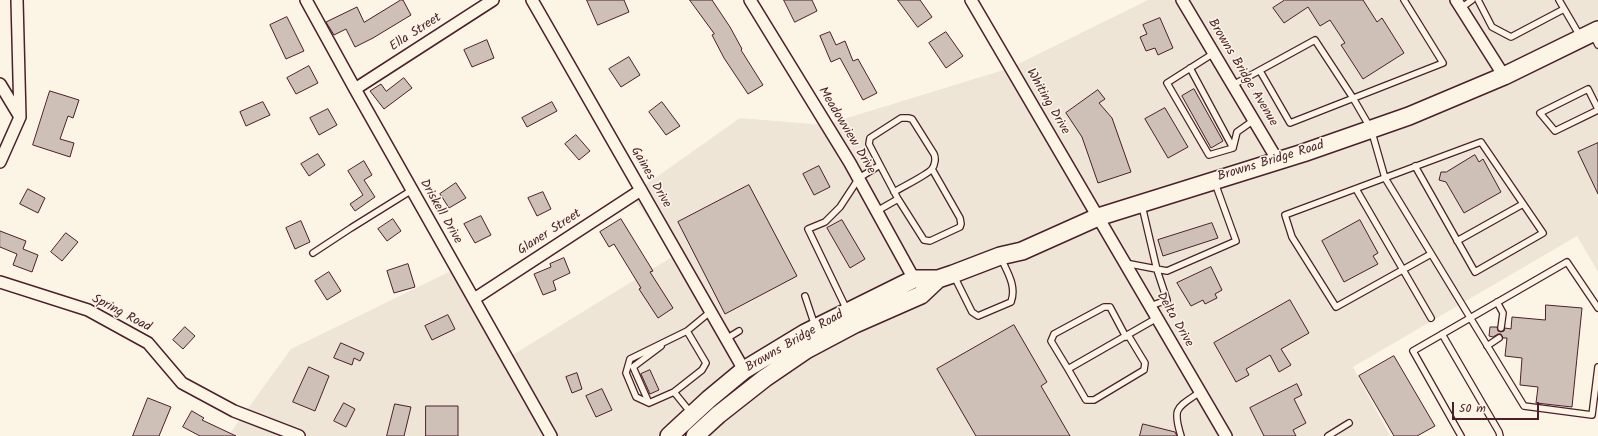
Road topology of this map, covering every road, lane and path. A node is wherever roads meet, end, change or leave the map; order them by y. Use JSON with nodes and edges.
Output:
{"nodes":[{"id":1,"x":17,"y":0,"type":"edge"},
{"id":2,"x":306,"y":0,"type":"edge"},
{"id":3,"x":493,"y":0,"type":"edge"},
{"id":4,"x":532,"y":0,"type":"edge"},
{"id":5,"x":750,"y":0,"type":"edge"},
{"id":6,"x":972,"y":0,"type":"edge"},
{"id":7,"x":1182,"y":0,"type":"edge"},
{"id":8,"x":1404,"y":0,"type":"edge"},
{"id":9,"x":1472,"y":0,"type":"edge"},
{"id":10,"x":1478,"y":0,"type":"edge"},
{"id":11,"x":1559,"y":0,"type":"edge"},
{"id":12,"x":1458,"y":4,"type":"edge"},
{"id":13,"x":1564,"y":9,"type":"junction"},
{"id":14,"x":1592,"y":37,"type":"edge"},
{"id":15,"x":1214,"y":53,"type":"junction"},
{"id":16,"x":1190,"y":68,"type":"junction"},
{"id":17,"x":1260,"y":71,"type":"junction"},
{"id":18,"x":1504,"y":76,"type":"junction"},
{"id":19,"x":0,"y":84,"type":"edge"},
{"id":20,"x":1234,"y":86,"type":"junction"},
{"id":21,"x":355,"y":89,"type":"junction"},
{"id":22,"x":1353,"y":98,"type":"junction"},
{"id":23,"x":1598,"y":109,"type":"edge"},
{"id":24,"x":20,"y":117,"type":"junction"},
{"id":25,"x":1254,"y":120,"type":"junction"},
{"id":26,"x":1370,"y":129,"type":"junction"},
{"id":27,"x":1233,"y":148,"type":"junction"},
{"id":28,"x":1278,"y":160,"type":"junction"},
{"id":29,"x":0,"y":162,"type":"edge"},
{"id":30,"x":880,"y":165,"type":"junction"},
{"id":31,"x":1415,"y":166,"type":"junction"},
{"id":32,"x":932,"y":169,"type":"junction"},
{"id":33,"x":859,"y":178,"type":"junction"},
{"id":34,"x":1385,"y":178,"type":"junction"},
{"id":35,"x":1214,"y":180,"type":"junction"},
{"id":36,"x":1356,"y":189,"type":"junction"},
{"id":37,"x":412,"y":190,"type":"junction"},
{"id":38,"x":641,"y":190,"type":"junction"},
{"id":39,"x":894,"y":192,"type":"junction"},
{"id":40,"x":898,"y":198,"type":"junction"},
{"id":41,"x":1141,"y":204,"type":"junction"},
{"id":42,"x":1524,"y":204,"type":"junction"},
{"id":43,"x":877,"y":211,"type":"junction"},
{"id":44,"x":1098,"y":217,"type":"junction"},
{"id":45,"x":1457,"y":241,"type":"junction"},
{"id":46,"x":313,"y":253,"type":"dead end"},
{"id":47,"x":1431,"y":254,"type":"junction"},
{"id":48,"x":1000,"y":256,"type":"junction"},
{"id":49,"x":1125,"y":263,"type":"junction"},
{"id":50,"x":1157,"y":270,"type":"junction"},
{"id":51,"x":1402,"y":270,"type":"junction"},
{"id":52,"x":945,"y":276,"type":"junction"},
{"id":53,"x":914,"y":279,"type":"junction"},
{"id":54,"x":0,"y":282,"type":"edge"},
{"id":55,"x":805,"y":296,"type":"dead end"},
{"id":56,"x":474,"y":299,"type":"junction"},
{"id":57,"x":1497,"y":302,"type":"junction"},
{"id":58,"x":1150,"y":306,"type":"junction"},
{"id":59,"x":1598,"y":308,"type":"edge"},
{"id":60,"x":710,"y":312,"type":"junction"},
{"id":61,"x":848,"y":312,"type":"junction"},
{"id":62,"x":1470,"y":317,"type":"junction"},
{"id":63,"x":1157,"y":318,"type":"junction"},
{"id":64,"x":1431,"y":318,"type":"dead end"},
{"id":65,"x":816,"y":328,"type":"junction"},
{"id":66,"x":1501,"y":328,"type":"dead end"},
{"id":67,"x":687,"y":331,"type":"junction"},
{"id":68,"x":740,"y":331,"type":"dead end"},
{"id":69,"x":1442,"y":334,"type":"junction"},
{"id":70,"x":1127,"y":336,"type":"junction"},
{"id":71,"x":1499,"y":338,"type":"dead end"},
{"id":72,"x":726,"y":339,"type":"junction"},
{"id":73,"x":665,"y":342,"type":"junction"},
{"id":74,"x":1488,"y":346,"type":"junction"},
{"id":75,"x":1598,"y":367,"type":"edge"},
{"id":76,"x":1068,"y":369,"type":"junction"},
{"id":77,"x":744,"y":370,"type":"junction"},
{"id":78,"x":674,"y":392,"type":"junction"},
{"id":79,"x":1200,"y":392,"type":"junction"},
{"id":80,"x":649,"y":403,"type":"junction"},
{"id":81,"x":692,"y":414,"type":"junction"},
{"id":82,"x":1349,"y":423,"type":"dead end"},
{"id":83,"x":299,"y":436,"type":"edge"},
{"id":84,"x":551,"y":436,"type":"edge"},
{"id":85,"x":669,"y":436,"type":"edge"},
{"id":86,"x":695,"y":436,"type":"edge"},
{"id":87,"x":1181,"y":436,"type":"edge"},
{"id":88,"x":1226,"y":436,"type":"edge"},
{"id":89,"x":1328,"y":436,"type":"edge"},
{"id":90,"x":1461,"y":436,"type":"edge"},
{"id":91,"x":1500,"y":436,"type":"edge"}],
"edges":[{"from":1,"to":24,"type":"street"},
{"from":2,"to":21,"type":"street","name":"Driskell Drive"},
{"from":3,"to":21,"type":"street","name":"Ella Street"},
{"from":4,"to":38,"type":"street","name":"Gaines Drive"},
{"from":5,"to":33,"type":"street","name":"Meadowview Drive"},
{"from":6,"to":44,"type":"street","name":"Whiting Drive"},
{"from":7,"to":15,"type":"street","name":"Browns Bridge Avenue"},
{"from":8,"to":22,"type":"lane"},
{"from":9,"to":12,"type":"lane"},
{"from":10,"to":13,"type":"lane"},
{"from":11,"to":13,"type":"lane"},
{"from":12,"to":18,"type":"street"},
{"from":13,"to":14,"type":"lane"},
{"from":14,"to":18,"type":"main road","name":"Browns Bridge Road"},
{"from":15,"to":16,"type":"lane"},
{"from":15,"to":20,"type":"street","name":"Browns Bridge Avenue"},
{"from":16,"to":27,"type":"lane"},
{"from":16,"to":27,"type":"lane"},
{"from":17,"to":20,"type":"lane"},
{"from":17,"to":22,"type":"lane"},
{"from":17,"to":22,"type":"lane"},
{"from":18,"to":26,"type":"main road","name":"Browns Bridge Road"},
{"from":19,"to":24,"type":"street"},
{"from":20,"to":25,"type":"street","name":"Browns Bridge Avenue"},
{"from":21,"to":37,"type":"street","name":"Driskell Drive"},
{"from":22,"to":26,"type":"lane"},
{"from":23,"to":23,"type":"lane"},
{"from":24,"to":29,"type":"street"},
{"from":25,"to":27,"type":"lane"},
{"from":25,"to":28,"type":"street","name":"Browns Bridge Avenue"},
{"from":26,"to":28,"type":"main road","name":"Browns Bridge Road"},
{"from":26,"to":34,"type":"lane"},
{"from":28,"to":35,"type":"main road","name":"Browns Bridge Road"},
{"from":30,"to":32,"type":"lane"},
{"from":30,"to":33,"type":"lane"},
{"from":30,"to":39,"type":"lane"},
{"from":31,"to":34,"type":"lane"},
{"from":31,"to":42,"type":"lane"},
{"from":31,"to":45,"type":"lane"},
{"from":32,"to":39,"type":"lane"},
{"from":32,"to":40,"type":"lane"},
{"from":33,"to":43,"type":"street","name":"Meadowview Drive"},
{"from":33,"to":61,"type":"lane"},
{"from":34,"to":36,"type":"lane"},
{"from":34,"to":47,"type":"lane"},
{"from":35,"to":41,"type":"main road","name":"Browns Bridge Road"},
{"from":35,"to":50,"type":"lane"},
{"from":36,"to":51,"type":"lane"},
{"from":36,"to":51,"type":"lane"},
{"from":37,"to":46,"type":"lane"},
{"from":37,"to":56,"type":"street","name":"Driskell Drive"},
{"from":38,"to":56,"type":"street","name":"Glaner Street"},
{"from":38,"to":60,"type":"street","name":"Gaines Drive"},
{"from":39,"to":40,"type":"lane"},
{"from":40,"to":43,"type":"lane"},
{"from":41,"to":44,"type":"main road","name":"Browns Bridge Road"},
{"from":41,"to":50,"type":"lane"},
{"from":42,"to":45,"type":"lane"},
{"from":42,"to":45,"type":"lane"},
{"from":43,"to":53,"type":"street","name":"Meadowview Drive"},
{"from":44,"to":48,"type":"main road","name":"Browns Bridge Road"},
{"from":44,"to":49,"type":"street","name":"Delta Drive"},
{"from":47,"to":51,"type":"lane"},
{"from":47,"to":62,"type":"lane"},
{"from":48,"to":52,"type":"main road","name":"Browns Bridge Road"},
{"from":48,"to":52,"type":"lane"},
{"from":49,"to":50,"type":"lane"},
{"from":49,"to":58,"type":"street","name":"Delta Drive"},
{"from":50,"to":58,"type":"lane"},
{"from":51,"to":64,"type":"lane"},
{"from":52,"to":53,"type":"main road","name":"Browns Bridge Road"},
{"from":52,"to":86,"type":"main road","name":"Browns Bridge Road"},
{"from":53,"to":61,"type":"main road","name":"Browns Bridge Road"},
{"from":54,"to":83,"type":"street","name":"Spring Road"},
{"from":55,"to":65,"type":"lane"},
{"from":56,"to":84,"type":"street","name":"Driskell Drive"},
{"from":57,"to":59,"type":"lane"},
{"from":57,"to":62,"type":"lane"},
{"from":57,"to":66,"type":"lane"},
{"from":58,"to":63,"type":"street","name":"Delta Drive"},
{"from":60,"to":67,"type":"lane"},
{"from":60,"to":72,"type":"street","name":"Gaines Drive"},
{"from":61,"to":65,"type":"main road","name":"Browns Bridge Road"},
{"from":62,"to":69,"type":"lane"},
{"from":62,"to":74,"type":"lane"},
{"from":63,"to":70,"type":"lane"},
{"from":63,"to":79,"type":"street","name":"Delta Drive"},
{"from":65,"to":77,"type":"main road","name":"Browns Bridge Road"},
{"from":67,"to":73,"type":"lane"},
{"from":67,"to":78,"type":"lane"},
{"from":68,"to":72,"type":"lane"},
{"from":69,"to":90,"type":"lane"},
{"from":69,"to":91,"type":"lane"},
{"from":70,"to":76,"type":"lane"},
{"from":70,"to":76,"type":"lane"},
{"from":70,"to":76,"type":"lane"},
{"from":71,"to":74,"type":"lane"},
{"from":72,"to":77,"type":"street","name":"Gaines Drive"},
{"from":73,"to":80,"type":"lane"},
{"from":73,"to":80,"type":"lane"},
{"from":74,"to":75,"type":"lane"},
{"from":77,"to":81,"type":"main road","name":"Browns Bridge Road"},
{"from":78,"to":80,"type":"lane"},
{"from":78,"to":81,"type":"lane"},
{"from":79,"to":87,"type":"lane"},
{"from":79,"to":88,"type":"street","name":"Delta Drive"},
{"from":81,"to":85,"type":"main road","name":"Browns Bridge Road"},
{"from":82,"to":89,"type":"lane"}]}
